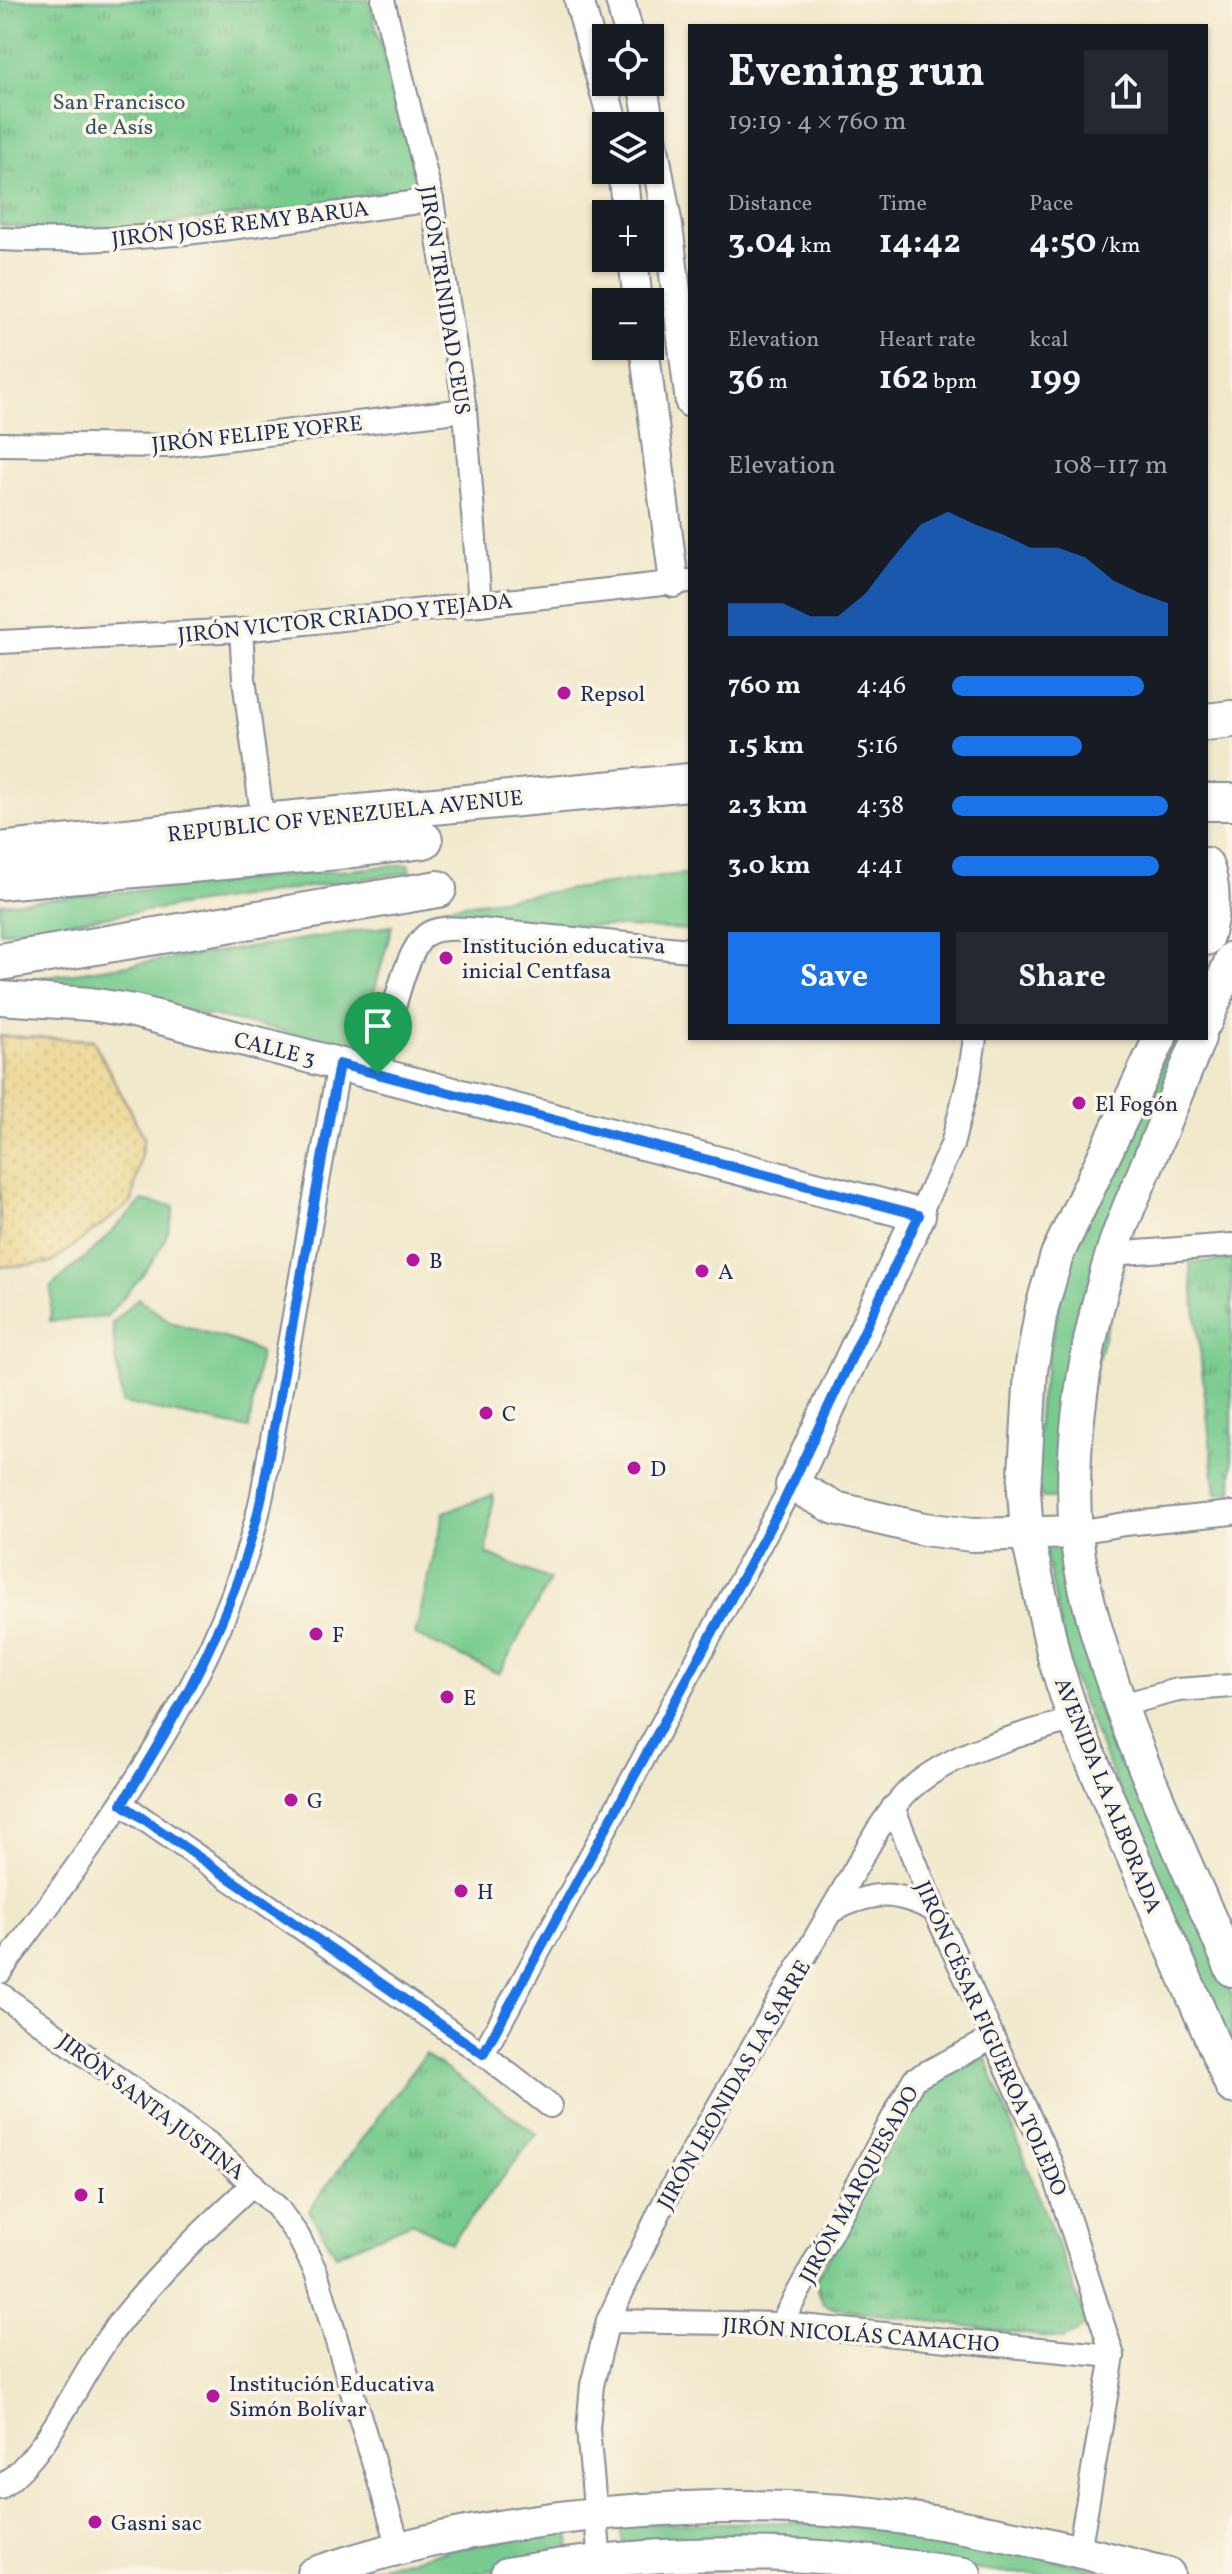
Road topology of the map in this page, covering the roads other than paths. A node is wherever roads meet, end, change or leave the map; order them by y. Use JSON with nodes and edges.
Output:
{"nodes":[{"id":1,"x":383,"y":0,"type":"edge"},
{"id":2,"x":579,"y":0,"type":"edge"},
{"id":3,"x":620,"y":0,"type":"edge"},
{"id":4,"x":626,"y":24,"type":"edge"},
{"id":5,"x":645,"y":96,"type":"edge"},
{"id":6,"x":610,"y":112,"type":"edge"},
{"id":7,"x":432,"y":200,"type":"junction"},
{"id":8,"x":0,"y":239,"type":"edge"},
{"id":9,"x":646,"y":360,"type":"edge"},
{"id":10,"x":688,"y":387,"type":"edge"},
{"id":11,"x":465,"y":410,"type":"junction"},
{"id":12,"x":0,"y":444,"type":"edge"},
{"id":13,"x":682,"y":582,"type":"edge"},
{"id":14,"x":480,"y":604,"type":"junction"},
{"id":15,"x":241,"y":630,"type":"junction"},
{"id":16,"x":0,"y":642,"type":"edge"},
{"id":17,"x":1232,"y":719,"type":"edge"},
{"id":18,"x":1208,"y":722,"type":"edge"},
{"id":19,"x":688,"y":782,"type":"edge"},
{"id":20,"x":1208,"y":802,"type":"edge"},
{"id":21,"x":1232,"y":802,"type":"edge"},
{"id":22,"x":263,"y":822,"type":"junction"},
{"id":23,"x":424,"y":840,"type":"dead end"},
{"id":24,"x":0,"y":851,"type":"edge"},
{"id":25,"x":338,"y":851,"type":"junction"},
{"id":26,"x":223,"y":861,"type":"junction"},
{"id":27,"x":1208,"y":872,"type":"edge"},
{"id":28,"x":0,"y":881,"type":"edge"},
{"id":29,"x":438,"y":889,"type":"dead end"},
{"id":30,"x":340,"y":906,"type":"junction"},
{"id":31,"x":1208,"y":931,"type":"edge"},
{"id":32,"x":688,"y":950,"type":"edge"},
{"id":33,"x":1232,"y":958,"type":"edge"},
{"id":34,"x":0,"y":962,"type":"edge"},
{"id":35,"x":0,"y":998,"type":"edge"},
{"id":36,"x":1208,"y":1016,"type":"edge"},
{"id":37,"x":975,"y":1040,"type":"edge"},
{"id":38,"x":1159,"y":1040,"type":"edge"},
{"id":39,"x":1198,"y":1040,"type":"edge"},
{"id":40,"x":339,"y":1064,"type":"junction"},
{"id":41,"x":378,"y":1074,"type":"junction"},
{"id":42,"x":919,"y":1215,"type":"junction"},
{"id":43,"x":1232,"y":1245,"type":"edge"},
{"id":44,"x":1111,"y":1254,"type":"junction"},
{"id":45,"x":792,"y":1485,"type":"junction"},
{"id":46,"x":1232,"y":1513,"type":"edge"},
{"id":47,"x":1077,"y":1532,"type":"junction"},
{"id":48,"x":1027,"y":1534,"type":"junction"},
{"id":49,"x":1232,"y":1686,"type":"edge"},
{"id":50,"x":1121,"y":1705,"type":"junction"},
{"id":51,"x":1074,"y":1719,"type":"junction"},
{"id":52,"x":122,"y":1804,"type":"junction"},
{"id":53,"x":893,"y":1807,"type":"junction"},
{"id":54,"x":832,"y":1911,"type":"junction"},
{"id":55,"x":935,"y":1911,"type":"junction"},
{"id":56,"x":1232,"y":1970,"type":"edge"},
{"id":57,"x":0,"y":1972,"type":"edge"},
{"id":58,"x":0,"y":1994,"type":"edge"},
{"id":59,"x":993,"y":2038,"type":"junction"},
{"id":60,"x":483,"y":2054,"type":"junction"},
{"id":61,"x":1232,"y":2087,"type":"edge"},
{"id":62,"x":550,"y":2106,"type":"dead end"},
{"id":63,"x":253,"y":2184,"type":"junction"},
{"id":64,"x":608,"y":2321,"type":"junction"},
{"id":65,"x":781,"y":2324,"type":"junction"},
{"id":66,"x":1113,"y":2356,"type":"junction"},
{"id":67,"x":0,"y":2488,"type":"edge"},
{"id":68,"x":595,"y":2516,"type":"junction"},
{"id":69,"x":399,"y":2547,"type":"junction"},
{"id":70,"x":1079,"y":2551,"type":"junction"},
{"id":71,"x":600,"y":2567,"type":"edge"},
{"id":72,"x":313,"y":2574,"type":"edge"},
{"id":73,"x":507,"y":2574,"type":"edge"},
{"id":74,"x":965,"y":2574,"type":"edge"},
{"id":75,"x":1168,"y":2574,"type":"edge"}],
"edges":[{"from":1,"to":7,"type":"street","name":"JIRÓN TRINIDAD CEUS"},
{"from":2,"to":6,"type":"street"},
{"from":3,"to":4,"type":"street"},
{"from":5,"to":10,"type":"street"},
{"from":7,"to":8,"type":"street","name":"JIRÓN JOSÉ REMY BARUA"},
{"from":7,"to":11,"type":"street","name":"JIRÓN TRINIDAD CEUS"},
{"from":9,"to":13,"type":"street"},
{"from":11,"to":12,"type":"street","name":"JIRÓN FELIPE YOFRE"},
{"from":11,"to":14,"type":"street","name":"JIRÓN TRINIDAD CEUS"},
{"from":13,"to":14,"type":"street","name":"JIRÓN VICTOR CRIADO Y TEJADA"},
{"from":14,"to":15,"type":"street","name":"JIRÓN VICTOR CRIADO Y TEJADA"},
{"from":15,"to":16,"type":"street","name":"JIRÓN VICTOR CRIADO Y TEJADA"},
{"from":15,"to":22,"type":"street"},
{"from":17,"to":18,"type":"main road"},
{"from":19,"to":22,"type":"main road","name":"REPUBLIC OF VENEZUELA AVENUE"},
{"from":20,"to":21,"type":"main road"},
{"from":22,"to":24,"type":"main road","name":"REPUBLIC OF VENEZUELA AVENUE"},
{"from":22,"to":26,"type":"main road"},
{"from":23,"to":25,"type":"main road","name":"REPUBLIC OF VENEZUELA AVENUE"},
{"from":25,"to":26,"type":"main road","name":"REPUBLIC OF VENEZUELA AVENUE"},
{"from":25,"to":30,"type":"main road"},
{"from":26,"to":28,"type":"main road","name":"REPUBLIC OF VENEZUELA AVENUE"},
{"from":27,"to":31,"type":"main road"},
{"from":29,"to":30,"type":"main road"},
{"from":30,"to":34,"type":"main road"},
{"from":32,"to":41,"type":"street"},
{"from":33,"to":36,"type":"main road"},
{"from":35,"to":40,"type":"main road","name":"CALLE 3"},
{"from":37,"to":42,"type":"street"},
{"from":38,"to":48,"type":"main road","name":"AVENIDA LA ALBORADA"},
{"from":39,"to":44,"type":"main road","name":"AVENIDA LA ALBORADA"},
{"from":40,"to":41,"type":"main road","name":"CALLE 3"},
{"from":40,"to":52,"type":"street"},
{"from":41,"to":42,"type":"main road","name":"CALLE 3"},
{"from":42,"to":45,"type":"main road"},
{"from":43,"to":44,"type":"street"},
{"from":44,"to":47,"type":"main road","name":"AVENIDA LA ALBORADA"},
{"from":45,"to":48,"type":"main road"},
{"from":45,"to":60,"type":"street"},
{"from":46,"to":47,"type":"street"},
{"from":47,"to":48,"type":"main road"},
{"from":47,"to":50,"type":"main road","name":"AVENIDA LA ALBORADA"},
{"from":48,"to":51,"type":"main road","name":"AVENIDA LA ALBORADA"},
{"from":49,"to":50,"type":"street"},
{"from":50,"to":56,"type":"main road","name":"AVENIDA LA ALBORADA"},
{"from":51,"to":53,"type":"street","name":"JIRÓN LEONIDAS LA SARRE"},
{"from":51,"to":61,"type":"main road","name":"AVENIDA LA ALBORADA"},
{"from":52,"to":57,"type":"street"},
{"from":52,"to":60,"type":"street"},
{"from":53,"to":54,"type":"street","name":"JIRÓN LEONIDAS LA SARRE"},
{"from":53,"to":55,"type":"street","name":"JIRÓN CÉSAR FIGUEROA TOLEDO"},
{"from":54,"to":55,"type":"street"},
{"from":54,"to":64,"type":"street","name":"JIRÓN LEONIDAS LA SARRE"},
{"from":55,"to":59,"type":"street","name":"JIRÓN CÉSAR FIGUEROA TOLEDO"},
{"from":58,"to":63,"type":"street","name":"JIRÓN SANTA JUSTINA"},
{"from":59,"to":65,"type":"street","name":"JIRÓN MARQUESADO"},
{"from":59,"to":66,"type":"street","name":"JIRÓN CÉSAR FIGUEROA TOLEDO"},
{"from":60,"to":62,"type":"street"},
{"from":63,"to":67,"type":"street"},
{"from":63,"to":69,"type":"street","name":"JIRÓN SANTA JUSTINA"},
{"from":64,"to":65,"type":"street","name":"JIRÓN NICOLÁS CAMACHO"},
{"from":64,"to":68,"type":"street","name":"JIRÓN LEONIDAS LA SARRE"},
{"from":65,"to":66,"type":"street","name":"JIRÓN NICOLÁS CAMACHO"},
{"from":66,"to":70,"type":"street","name":"JIRÓN CÉSAR FIGUEROA TOLEDO"},
{"from":68,"to":69,"type":"main road"},
{"from":68,"to":70,"type":"main road"},
{"from":68,"to":71,"type":"street","name":"JIRÓN LEONIDAS LA SARRE"},
{"from":69,"to":72,"type":"main road"},
{"from":70,"to":75,"type":"main road"},
{"from":71,"to":73,"type":"main road"},
{"from":71,"to":74,"type":"main road"}]}
